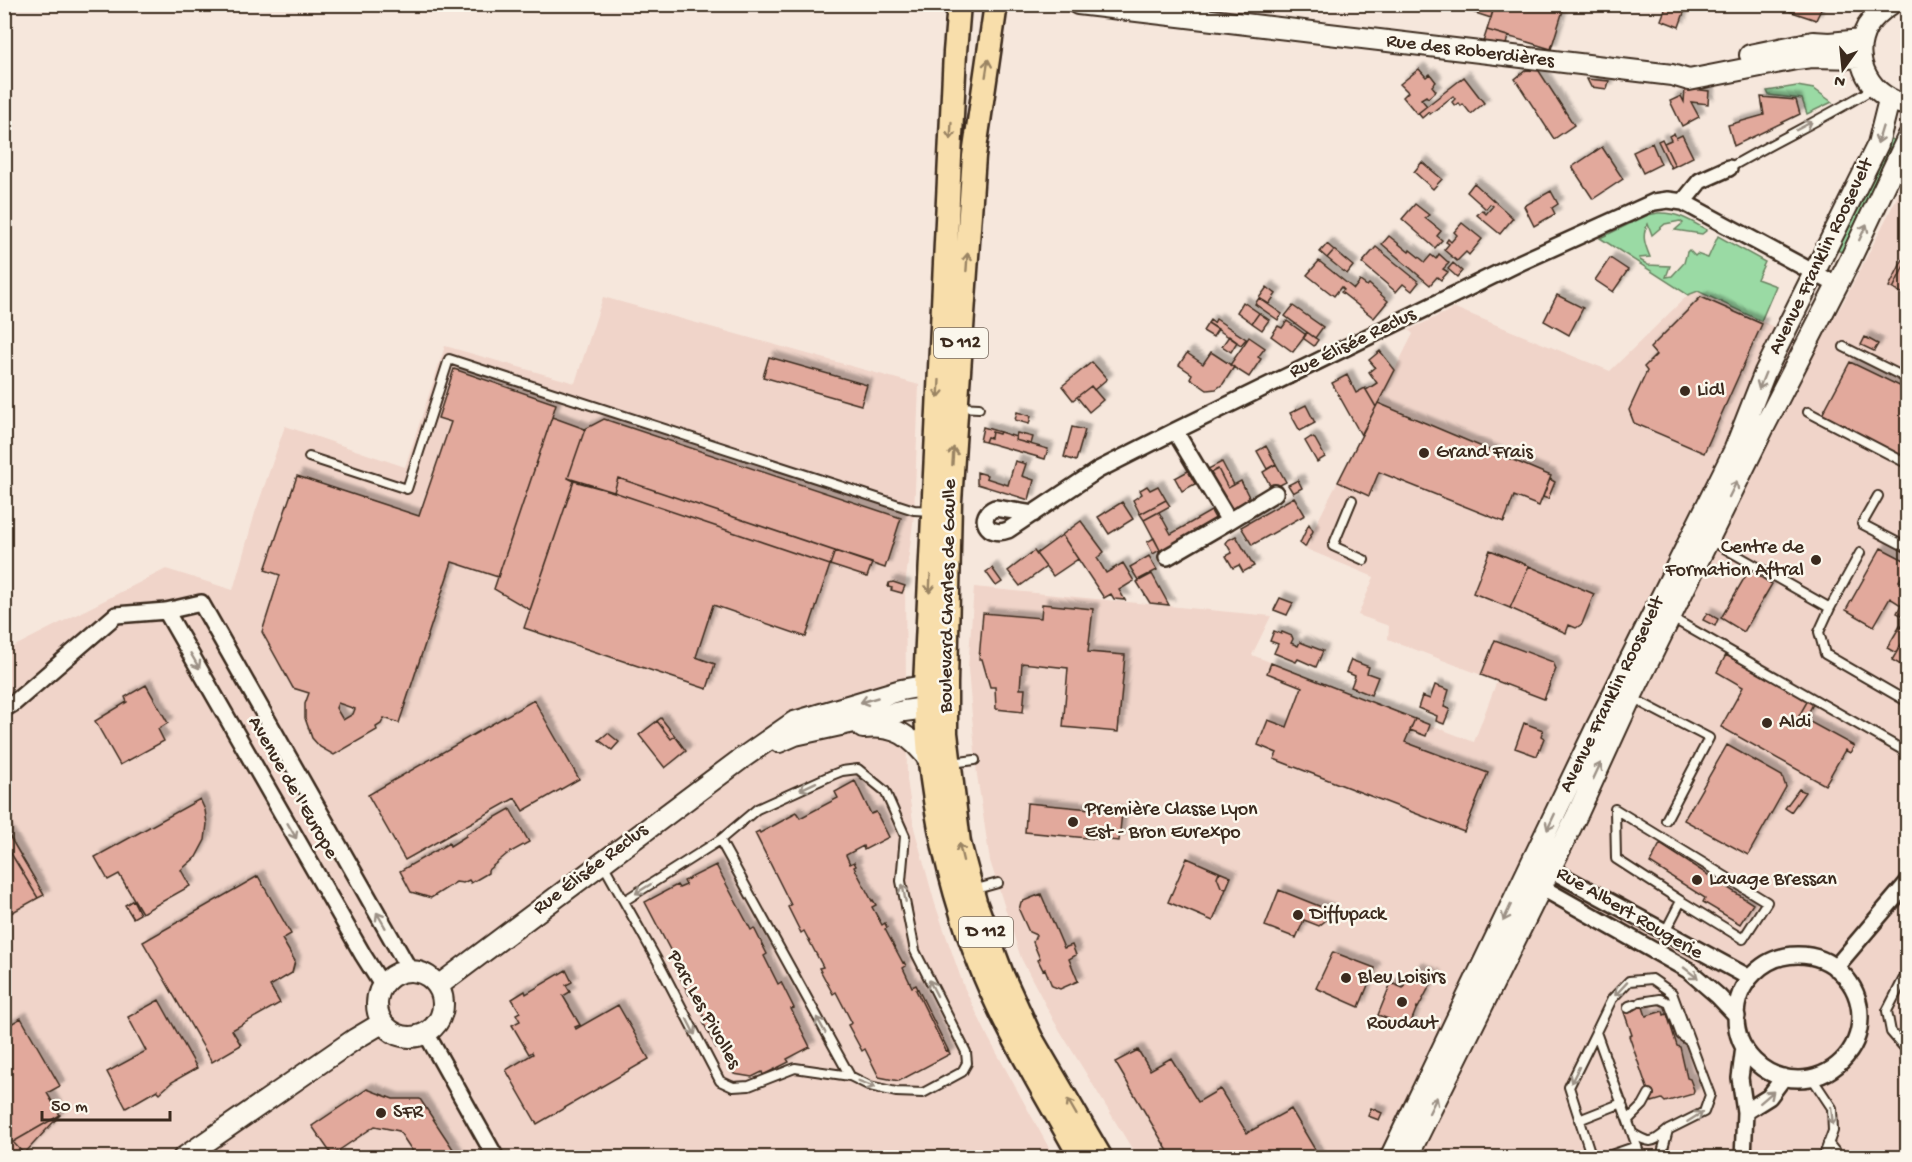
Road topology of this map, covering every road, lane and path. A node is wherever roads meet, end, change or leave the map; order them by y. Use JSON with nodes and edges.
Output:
{"nodes":[{"id":1,"x":959,"y":4,"type":"edge"},
{"id":2,"x":996,"y":4,"type":"edge"},
{"id":3,"x":1078,"y":4,"type":"edge"},
{"id":4,"x":1881,"y":9,"type":"edge"},
{"id":5,"x":1861,"y":49,"type":"junction"},
{"id":6,"x":1890,"y":98,"type":"edge"},
{"id":7,"x":1908,"y":137,"type":"edge"},
{"id":8,"x":1729,"y":168,"type":"joint"},
{"id":9,"x":1683,"y":202,"type":"junction"},
{"id":10,"x":1815,"y":272,"type":"junction"},
{"id":11,"x":1837,"y":285,"type":"junction"},
{"id":12,"x":1844,"y":347,"type":"dead end"},
{"id":13,"x":1908,"y":379,"type":"edge"},
{"id":14,"x":957,"y":407,"type":"junction"},
{"id":15,"x":979,"y":408,"type":"dead end"},
{"id":16,"x":1808,"y":412,"type":"dead end"},
{"id":17,"x":1175,"y":431,"type":"junction"},
{"id":18,"x":309,"y":457,"type":"dead end"},
{"id":19,"x":1908,"y":464,"type":"edge"},
{"id":20,"x":1275,"y":493,"type":"dead end"},
{"id":21,"x":1878,"y":496,"type":"dead end"},
{"id":22,"x":1352,"y":500,"type":"dead end"},
{"id":23,"x":933,"y":512,"type":"junction"},
{"id":24,"x":1033,"y":514,"type":"dead end"},
{"id":25,"x":1704,"y":514,"type":"junction"},
{"id":26,"x":1229,"y":521,"type":"junction"},
{"id":27,"x":1706,"y":545,"type":"junction"},
{"id":28,"x":1908,"y":548,"type":"edge"},
{"id":29,"x":1860,"y":553,"type":"dead end"},
{"id":30,"x":1167,"y":557,"type":"dead end"},
{"id":31,"x":1364,"y":560,"type":"dead end"},
{"id":32,"x":1830,"y":608,"type":"junction"},
{"id":33,"x":166,"y":611,"type":"junction"},
{"id":34,"x":1671,"y":617,"type":"junction"},
{"id":35,"x":935,"y":695,"type":"junction"},
{"id":36,"x":1631,"y":697,"type":"junction"},
{"id":37,"x":1908,"y":702,"type":"edge"},
{"id":38,"x":4,"y":710,"type":"edge"},
{"id":39,"x":795,"y":735,"type":"junction"},
{"id":40,"x":1908,"y":753,"type":"edge"},
{"id":41,"x":745,"y":756,"type":"junction"},
{"id":42,"x":975,"y":760,"type":"dead end"},
{"id":43,"x":940,"y":762,"type":"junction"},
{"id":44,"x":1666,"y":820,"type":"dead end"},
{"id":45,"x":720,"y":840,"type":"junction"},
{"id":46,"x":602,"y":862,"type":"junction"},
{"id":47,"x":1528,"y":869,"type":"junction"},
{"id":48,"x":1545,"y":878,"type":"junction"},
{"id":49,"x":1908,"y":882,"type":"edge"},
{"id":50,"x":998,"y":883,"type":"dead end"},
{"id":51,"x":971,"y":890,"type":"junction"},
{"id":52,"x":624,"y":901,"type":"junction"},
{"id":53,"x":1681,"y":901,"type":"junction"},
{"id":54,"x":1665,"y":932,"type":"junction"},
{"id":55,"x":1835,"y":968,"type":"junction"},
{"id":56,"x":1908,"y":970,"type":"edge"},
{"id":57,"x":410,"y":971,"type":"junction"},
{"id":58,"x":1750,"y":978,"type":"junction"},
{"id":59,"x":382,"y":985,"type":"junction"},
{"id":60,"x":438,"y":986,"type":"junction"},
{"id":61,"x":1635,"y":1005,"type":"dead end"},
{"id":62,"x":1737,"y":1016,"type":"junction"},
{"id":63,"x":382,"y":1023,"type":"junction"},
{"id":64,"x":1596,"y":1032,"type":"junction"},
{"id":65,"x":426,"y":1034,"type":"junction"},
{"id":66,"x":1690,"y":1041,"type":"junction"},
{"id":67,"x":1903,"y":1046,"type":"dead end"},
{"id":68,"x":1744,"y":1047,"type":"junction"},
{"id":69,"x":850,"y":1076,"type":"junction"},
{"id":70,"x":1784,"y":1077,"type":"junction"},
{"id":71,"x":1812,"y":1078,"type":"junction"},
{"id":72,"x":1649,"y":1094,"type":"dead end"},
{"id":73,"x":1622,"y":1103,"type":"junction"},
{"id":74,"x":1745,"y":1112,"type":"junction"},
{"id":75,"x":1579,"y":1120,"type":"junction"},
{"id":76,"x":1628,"y":1120,"type":"junction"},
{"id":77,"x":1668,"y":1130,"type":"junction"},
{"id":78,"x":1632,"y":1133,"type":"junction"},
{"id":79,"x":1828,"y":1143,"type":"junction"},
{"id":80,"x":1637,"y":1146,"type":"junction"},
{"id":81,"x":183,"y":1158,"type":"edge"},
{"id":82,"x":496,"y":1158,"type":"edge"},
{"id":83,"x":1081,"y":1158,"type":"edge"},
{"id":84,"x":1101,"y":1158,"type":"edge"},
{"id":85,"x":1390,"y":1158,"type":"edge"},
{"id":86,"x":1407,"y":1158,"type":"edge"},
{"id":87,"x":1592,"y":1158,"type":"edge"},
{"id":88,"x":1602,"y":1158,"type":"edge"},
{"id":89,"x":1641,"y":1158,"type":"edge"},
{"id":90,"x":1663,"y":1158,"type":"edge"},
{"id":91,"x":1743,"y":1158,"type":"edge"},
{"id":92,"x":1823,"y":1158,"type":"edge"},
{"id":93,"x":1840,"y":1158,"type":"edge"}],
"edges":[{"from":1,"to":23,"type":"main road","number":"D 112","one_way":true},
{"from":14,"to":2,"type":"main road","name":"Boulevard Charles de Gaulle","number":"D 112","one_way":true},
{"from":3,"to":5,"type":"street","name":"Rue des Roberdières"},
{"from":4,"to":5,"type":"street"},
{"from":5,"to":6,"type":"street"},
{"from":8,"to":6,"type":"lane","one_way":true},
{"from":6,"to":10,"type":"street","name":"Avenue Franklin Roosevelt","one_way":true},
{"from":11,"to":7,"type":"street","name":"Avenue Franklin Roosevelt","one_way":true},
{"from":8,"to":9,"type":"street"},
{"from":9,"to":10,"type":"street","name":"Rue Élisée Reclus"},
{"from":9,"to":17,"type":"street","name":"Rue Élisée Reclus"},
{"from":10,"to":11,"type":"street","name":"Rue Élisée Reclus"},
{"from":10,"to":25,"type":"street","name":"Avenue Franklin Roosevelt","one_way":true},
{"from":27,"to":11,"type":"street","name":"Avenue Franklin Roosevelt","one_way":true},
{"from":12,"to":13,"type":"lane"},
{"from":14,"to":15,"type":"lane"},
{"from":35,"to":14,"type":"main road","name":"Boulevard Charles de Gaulle","number":"D 112","one_way":true},
{"from":16,"to":19,"type":"lane"},
{"from":17,"to":24,"type":"street","name":"Rue Élisée Reclus"},
{"from":17,"to":26,"type":"street"},
{"from":18,"to":23,"type":"lane"},
{"from":20,"to":26,"type":"street"},
{"from":21,"to":28,"type":"lane"},
{"from":22,"to":31,"type":"lane"},
{"from":23,"to":35,"type":"main road","number":"D 112","one_way":true},
{"from":25,"to":27,"type":"street"},
{"from":25,"to":47,"type":"street","name":"Avenue Franklin Roosevelt","one_way":true},
{"from":26,"to":30,"type":"street"},
{"from":27,"to":32,"type":"lane"},
{"from":27,"to":34,"type":"street","name":"Avenue Franklin Roosevelt"},
{"from":29,"to":32,"type":"lane"},
{"from":32,"to":37,"type":"lane"},
{"from":33,"to":38,"type":"street"},
{"from":57,"to":33,"type":"street","name":"Avenue de l'Europe","one_way":true},
{"from":33,"to":59,"type":"street","name":"Avenue de l'Europe","one_way":true},
{"from":34,"to":36,"type":"street","name":"Avenue Franklin Roosevelt"},
{"from":34,"to":40,"type":"lane"},
{"from":35,"to":39,"type":"street","name":"Rue Élisée Reclus"},
{"from":35,"to":41,"type":"street","name":"Rue Élisée Reclus","one_way":true},
{"from":35,"to":43,"type":"main road","name":"Boulevard Charles de Gaulle","number":"D 112"},
{"from":36,"to":44,"type":"lane"},
{"from":48,"to":36,"type":"street","name":"Avenue Franklin Roosevelt","one_way":true},
{"from":39,"to":41,"type":"street","name":"Rue Élisée Reclus"},
{"from":39,"to":43,"type":"street","name":"Rue Élisée Reclus"},
{"from":41,"to":46,"type":"street","name":"Rue Élisée Reclus"},
{"from":42,"to":43,"type":"lane"},
{"from":51,"to":43,"type":"main road","name":"Boulevard Charles de Gaulle","number":"D 112","one_way":true},
{"from":43,"to":83,"type":"main road","name":"Boulevard Charles de Gaulle","number":"D 112"},
{"from":45,"to":52,"type":"lane","name":"Parc Les Pivolles","one_way":true},
{"from":69,"to":45,"type":"lane","one_way":true},
{"from":69,"to":45,"type":"lane","name":"Parc Les Pivolles","one_way":true},
{"from":46,"to":52,"type":"lane","name":"Parc Les Pivolles"},
{"from":46,"to":60,"type":"street","name":"Rue Élisée Reclus"},
{"from":47,"to":48,"type":"street","name":"Rue Albert Rougerie"},
{"from":47,"to":85,"type":"street","name":"Avenue Franklin Roosevelt","one_way":true},
{"from":48,"to":54,"type":"street","name":"Rue Albert Rougerie"},
{"from":48,"to":62,"type":"street","name":"Rue Albert Rougerie","one_way":true},
{"from":86,"to":48,"type":"street","name":"Avenue Franklin Roosevelt","one_way":true},
{"from":49,"to":55,"type":"street"},
{"from":50,"to":51,"type":"lane"},
{"from":84,"to":51,"type":"main road","name":"Boulevard Charles de Gaulle","number":"D 112","one_way":true},
{"from":52,"to":69,"type":"lane","name":"Parc Les Pivolles","one_way":true},
{"from":53,"to":53,"type":"lane"},
{"from":53,"to":54,"type":"lane"},
{"from":54,"to":58,"type":"street","name":"Rue Albert Rougerie"},
{"from":55,"to":58,"type":"street"},
{"from":55,"to":71,"type":"street"},
{"from":56,"to":67,"type":"lane"},
{"from":57,"to":59,"type":"street"},
{"from":57,"to":60,"type":"street"},
{"from":58,"to":62,"type":"street"},
{"from":59,"to":63,"type":"street"},
{"from":60,"to":65,"type":"street"},
{"from":61,"to":66,"type":"lane"},
{"from":62,"to":68,"type":"street"},
{"from":63,"to":65,"type":"street"},
{"from":63,"to":81,"type":"street"},
{"from":66,"to":64,"type":"lane","one_way":true},
{"from":64,"to":73,"type":"lane"},
{"from":64,"to":75,"type":"lane","one_way":true},
{"from":65,"to":82,"type":"street"},
{"from":77,"to":66,"type":"lane","one_way":true},
{"from":68,"to":70,"type":"street"},
{"from":68,"to":74,"type":"street"},
{"from":70,"to":71,"type":"street"},
{"from":74,"to":70,"type":"street","one_way":true},
{"from":71,"to":79,"type":"lane","one_way":true},
{"from":72,"to":76,"type":"lane"},
{"from":73,"to":75,"type":"lane"},
{"from":73,"to":76,"type":"lane"},
{"from":74,"to":91,"type":"street"},
{"from":75,"to":87,"type":"lane"},
{"from":76,"to":78,"type":"lane"},
{"from":77,"to":78,"type":"lane"},
{"from":77,"to":90,"type":"lane"},
{"from":78,"to":80,"type":"lane"},
{"from":79,"to":92,"type":"lane"},
{"from":79,"to":93,"type":"lane"},
{"from":80,"to":88,"type":"lane"},
{"from":80,"to":89,"type":"lane"}]}
